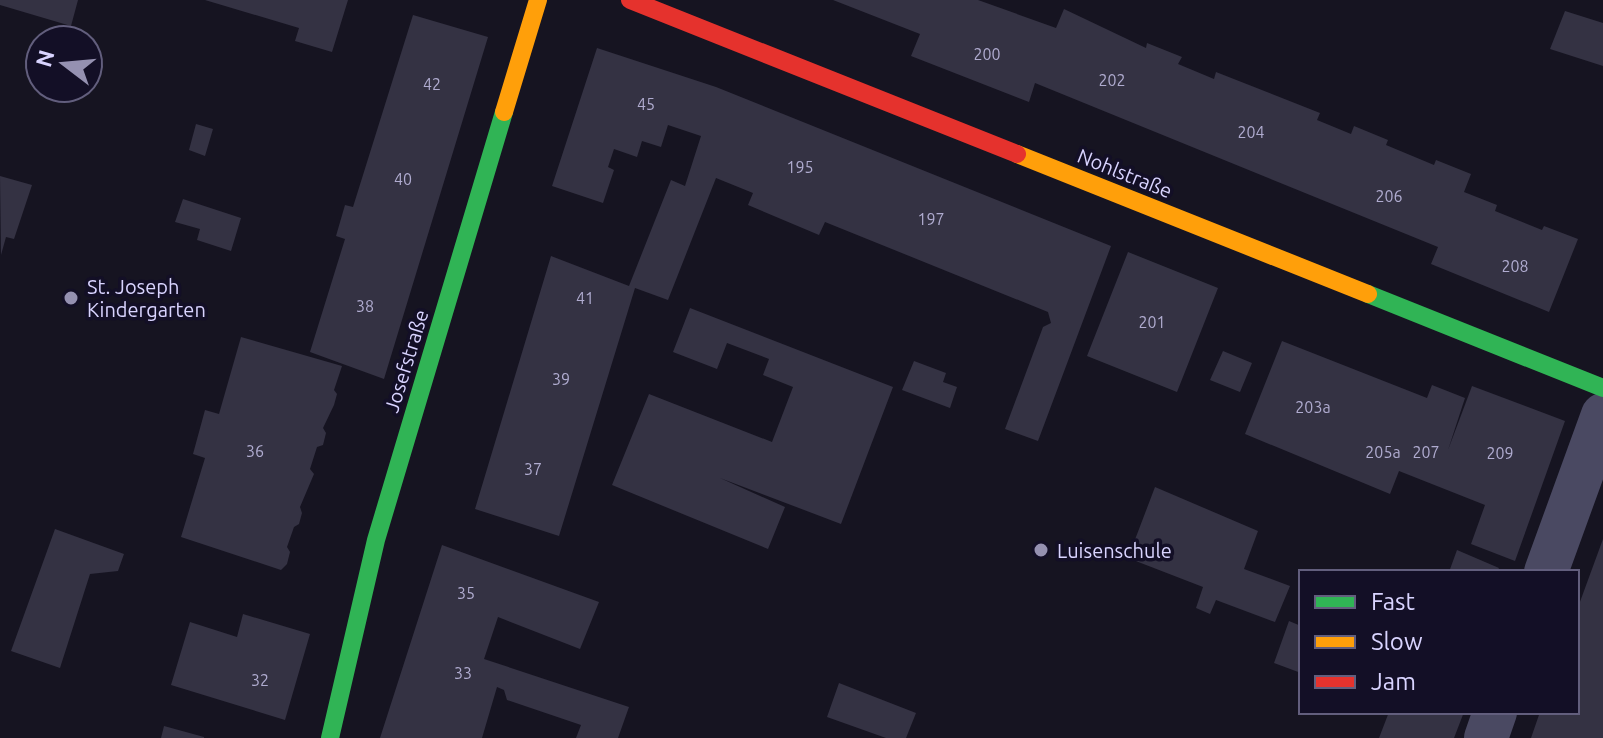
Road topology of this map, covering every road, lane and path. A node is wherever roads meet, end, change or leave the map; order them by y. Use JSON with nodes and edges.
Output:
{"nodes":[{"id":1,"x":538,"y":0,"type":"edge"},
{"id":2,"x":630,"y":0,"type":"edge"},
{"id":3,"x":1603,"y":388,"type":"edge"},
{"id":4,"x":1603,"y":415,"type":"edge"},
{"id":5,"x":1547,"y":570,"type":"edge"},
{"id":6,"x":1494,"y":714,"type":"edge"},
{"id":7,"x":330,"y":738,"type":"edge"},
{"id":8,"x":1486,"y":738,"type":"edge"}],
"edges":[{"from":1,"to":7,"type":"street","name":"Josefstraße"},
{"from":2,"to":3,"type":"street","name":"Nohlstraße"},
{"from":4,"to":5,"type":"street"},
{"from":6,"to":8,"type":"street"}]}
